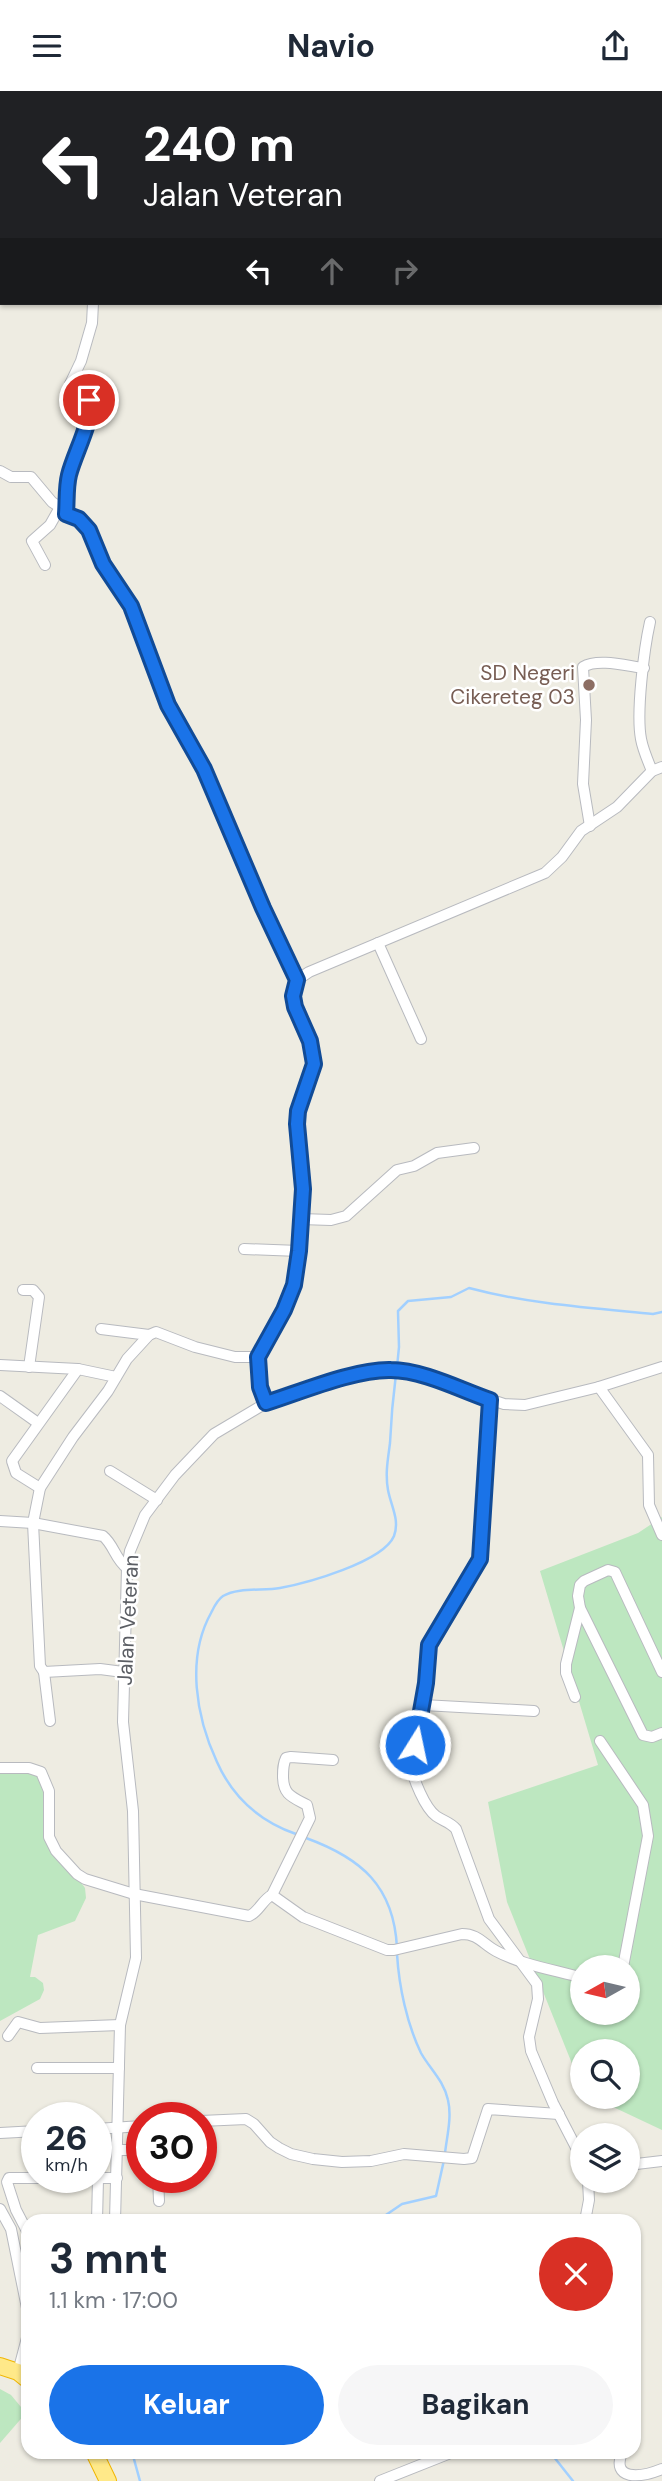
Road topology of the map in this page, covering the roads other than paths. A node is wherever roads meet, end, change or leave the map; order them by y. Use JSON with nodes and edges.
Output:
{"nodes":[{"id":1,"x":93,"y":305,"type":"edge"},
{"id":2,"x":0,"y":471,"type":"edge"},
{"id":3,"x":11,"y":477,"type":"junction"},
{"id":4,"x":0,"y":487,"type":"edge"},
{"id":5,"x":63,"y":511,"type":"junction"},
{"id":6,"x":45,"y":565,"type":"dead end"},
{"id":7,"x":650,"y":622,"type":"dead end"},
{"id":8,"x":644,"y":668,"type":"junction"},
{"id":9,"x":657,"y":769,"type":"edge"},
{"id":10,"x":590,"y":826,"type":"junction"},
{"id":11,"x":378,"y":943,"type":"junction"},
{"id":12,"x":297,"y":980,"type":"junction"},
{"id":13,"x":421,"y":1039,"type":"dead end"},
{"id":14,"x":474,"y":1149,"type":"dead end"},
{"id":15,"x":301,"y":1219,"type":"junction"},
{"id":16,"x":244,"y":1249,"type":"dead end"},
{"id":17,"x":299,"y":1251,"type":"junction"},
{"id":18,"x":23,"y":1290,"type":"dead end"},
{"id":19,"x":101,"y":1329,"type":"dead end"},
{"id":20,"x":149,"y":1335,"type":"junction"},
{"id":21,"x":258,"y":1357,"type":"junction"},
{"id":22,"x":0,"y":1365,"type":"edge"},
{"id":23,"x":29,"y":1367,"type":"junction"},
{"id":24,"x":662,"y":1367,"type":"edge"},
{"id":25,"x":78,"y":1369,"type":"junction"},
{"id":26,"x":116,"y":1377,"type":"junction"},
{"id":27,"x":599,"y":1387,"type":"junction"},
{"id":28,"x":0,"y":1396,"type":"edge"},
{"id":29,"x":490,"y":1400,"type":"junction"},
{"id":30,"x":266,"y":1403,"type":"junction"},
{"id":31,"x":38,"y":1423,"type":"junction"},
{"id":32,"x":110,"y":1471,"type":"dead end"},
{"id":33,"x":40,"y":1489,"type":"junction"},
{"id":34,"x":157,"y":1500,"type":"junction"},
{"id":35,"x":0,"y":1521,"type":"edge"},
{"id":36,"x":33,"y":1523,"type":"junction"},
{"id":37,"x":662,"y":1535,"type":"edge"},
{"id":38,"x":127,"y":1568,"type":"junction"},
{"id":39,"x":580,"y":1608,"type":"junction"},
{"id":40,"x":44,"y":1672,"type":"junction"},
{"id":41,"x":123,"y":1672,"type":"junction"},
{"id":42,"x":662,"y":1672,"type":"edge"},
{"id":43,"x":575,"y":1697,"type":"dead end"},
{"id":44,"x":422,"y":1705,"type":"junction"},
{"id":45,"x":534,"y":1711,"type":"dead end"},
{"id":46,"x":50,"y":1721,"type":"dead end"},
{"id":47,"x":662,"y":1733,"type":"edge"},
{"id":48,"x":600,"y":1741,"type":"dead end"},
{"id":49,"x":333,"y":1760,"type":"dead end"},
{"id":50,"x":0,"y":1767,"type":"edge"},
{"id":51,"x":134,"y":1894,"type":"junction"},
{"id":52,"x":272,"y":1895,"type":"junction"},
{"id":53,"x":626,"y":1955,"type":"edge"},
{"id":54,"x":519,"y":1960,"type":"junction"},
{"id":55,"x":570,"y":1974,"type":"edge"},
{"id":56,"x":120,"y":2025,"type":"junction"},
{"id":57,"x":8,"y":2036,"type":"dead end"},
{"id":58,"x":37,"y":2068,"type":"dead end"},
{"id":59,"x":119,"y":2068,"type":"junction"},
{"id":60,"x":559,"y":2115,"type":"junction"},
{"id":61,"x":217,"y":2121,"type":"edge"},
{"id":62,"x":126,"y":2127,"type":"edge"},
{"id":63,"x":112,"y":2128,"type":"edge"},
{"id":64,"x":118,"y":2128,"type":"junction"},
{"id":65,"x":21,"y":2132,"type":"edge"},
{"id":66,"x":0,"y":2133,"type":"edge"},
{"id":67,"x":570,"y":2136,"type":"edge"},
{"id":68,"x":118,"y":2150,"type":"junction"},
{"id":69,"x":126,"y":2150,"type":"edge"},
{"id":70,"x":662,"y":2161,"type":"edge"},
{"id":71,"x":640,"y":2164,"type":"edge"},
{"id":72,"x":21,"y":2178,"type":"edge"},
{"id":73,"x":112,"y":2178,"type":"edge"},
{"id":74,"x":117,"y":2178,"type":"junction"},
{"id":75,"x":98,"y":2193,"type":"edge"},
{"id":76,"x":159,"y":2193,"type":"edge"},
{"id":77,"x":589,"y":2193,"type":"edge"},
{"id":78,"x":159,"y":2201,"type":"dead end"},
{"id":79,"x":0,"y":2209,"type":"edge"},
{"id":80,"x":97,"y":2214,"type":"edge"},
{"id":81,"x":115,"y":2214,"type":"edge"},
{"id":82,"x":586,"y":2214,"type":"edge"},
{"id":83,"x":21,"y":2220,"type":"edge"},
{"id":84,"x":21,"y":2278,"type":"edge"},
{"id":85,"x":0,"y":2366,"type":"edge"},
{"id":86,"x":21,"y":2375,"type":"edge"},
{"id":87,"x":97,"y":2459,"type":"edge"},
{"id":88,"x":435,"y":2459,"type":"edge"},
{"id":89,"x":621,"y":2459,"type":"edge"},
{"id":90,"x":662,"y":2469,"type":"edge"},
{"id":91,"x":108,"y":2481,"type":"edge"},
{"id":92,"x":380,"y":2481,"type":"edge"}],
"edges":[{"from":1,"to":5,"type":"street"},
{"from":2,"to":3,"type":"street"},
{"from":3,"to":4,"type":"street"},
{"from":3,"to":5,"type":"street"},
{"from":5,"to":6,"type":"street"},
{"from":5,"to":12,"type":"street"},
{"from":7,"to":8,"type":"street"},
{"from":8,"to":9,"type":"street"},
{"from":8,"to":10,"type":"street"},
{"from":9,"to":10,"type":"street"},
{"from":10,"to":11,"type":"street"},
{"from":11,"to":12,"type":"street"},
{"from":11,"to":13,"type":"street"},
{"from":12,"to":15,"type":"street"},
{"from":14,"to":15,"type":"street"},
{"from":15,"to":17,"type":"street"},
{"from":16,"to":17,"type":"street"},
{"from":17,"to":21,"type":"street"},
{"from":18,"to":23,"type":"street"},
{"from":19,"to":20,"type":"street"},
{"from":20,"to":21,"type":"street"},
{"from":20,"to":26,"type":"street"},
{"from":21,"to":30,"type":"street"},
{"from":22,"to":23,"type":"street"},
{"from":23,"to":25,"type":"street"},
{"from":24,"to":27,"type":"street","name":"Jalan Veteran"},
{"from":25,"to":26,"type":"street"},
{"from":25,"to":31,"type":"street"},
{"from":26,"to":33,"type":"street"},
{"from":27,"to":29,"type":"street","name":"Jalan Veteran"},
{"from":27,"to":37,"type":"street"},
{"from":28,"to":31,"type":"street"},
{"from":29,"to":30,"type":"street","name":"Jalan Veteran"},
{"from":29,"to":44,"type":"street"},
{"from":30,"to":34,"type":"street","name":"Jalan Veteran"},
{"from":31,"to":33,"type":"street"},
{"from":32,"to":34,"type":"street"},
{"from":33,"to":36,"type":"street"},
{"from":34,"to":38,"type":"street","name":"Jalan Veteran"},
{"from":35,"to":36,"type":"street"},
{"from":36,"to":38,"type":"street"},
{"from":36,"to":40,"type":"street"},
{"from":38,"to":41,"type":"street","name":"Jalan Veteran"},
{"from":39,"to":42,"type":"street"},
{"from":39,"to":43,"type":"street"},
{"from":39,"to":47,"type":"street"},
{"from":40,"to":41,"type":"street"},
{"from":40,"to":46,"type":"street"},
{"from":41,"to":51,"type":"street","name":"Jalan Veteran"},
{"from":44,"to":45,"type":"street"},
{"from":44,"to":54,"type":"street"},
{"from":48,"to":53,"type":"street"},
{"from":49,"to":52,"type":"street"},
{"from":50,"to":51,"type":"street"},
{"from":51,"to":52,"type":"street"},
{"from":51,"to":56,"type":"street","name":"Jalan Veteran"},
{"from":52,"to":54,"type":"street"},
{"from":54,"to":55,"type":"street"},
{"from":54,"to":60,"type":"street"},
{"from":56,"to":57,"type":"street"},
{"from":56,"to":59,"type":"street","name":"Jalan Veteran"},
{"from":58,"to":59,"type":"street"},
{"from":59,"to":64,"type":"street","name":"Jalan Veteran"},
{"from":60,"to":61,"type":"street"},
{"from":60,"to":67,"type":"street"},
{"from":62,"to":64,"type":"street"},
{"from":63,"to":64,"type":"street"},
{"from":64,"to":68,"type":"street","name":"Jalan Veteran"},
{"from":65,"to":66,"type":"street"},
{"from":68,"to":69,"type":"street"},
{"from":68,"to":74,"type":"street","name":"Jalan Veteran"},
{"from":70,"to":71,"type":"street"},
{"from":72,"to":83,"type":"street"},
{"from":73,"to":74,"type":"street"},
{"from":74,"to":81,"type":"street","name":"Jalan Veteran"},
{"from":75,"to":80,"type":"street"},
{"from":76,"to":78,"type":"street"},
{"from":77,"to":82,"type":"street"},
{"from":79,"to":84,"type":"street"},
{"from":85,"to":86,"type":"highway"},
{"from":87,"to":91,"type":"highway"},
{"from":88,"to":92,"type":"street"},
{"from":89,"to":90,"type":"street"}]}
